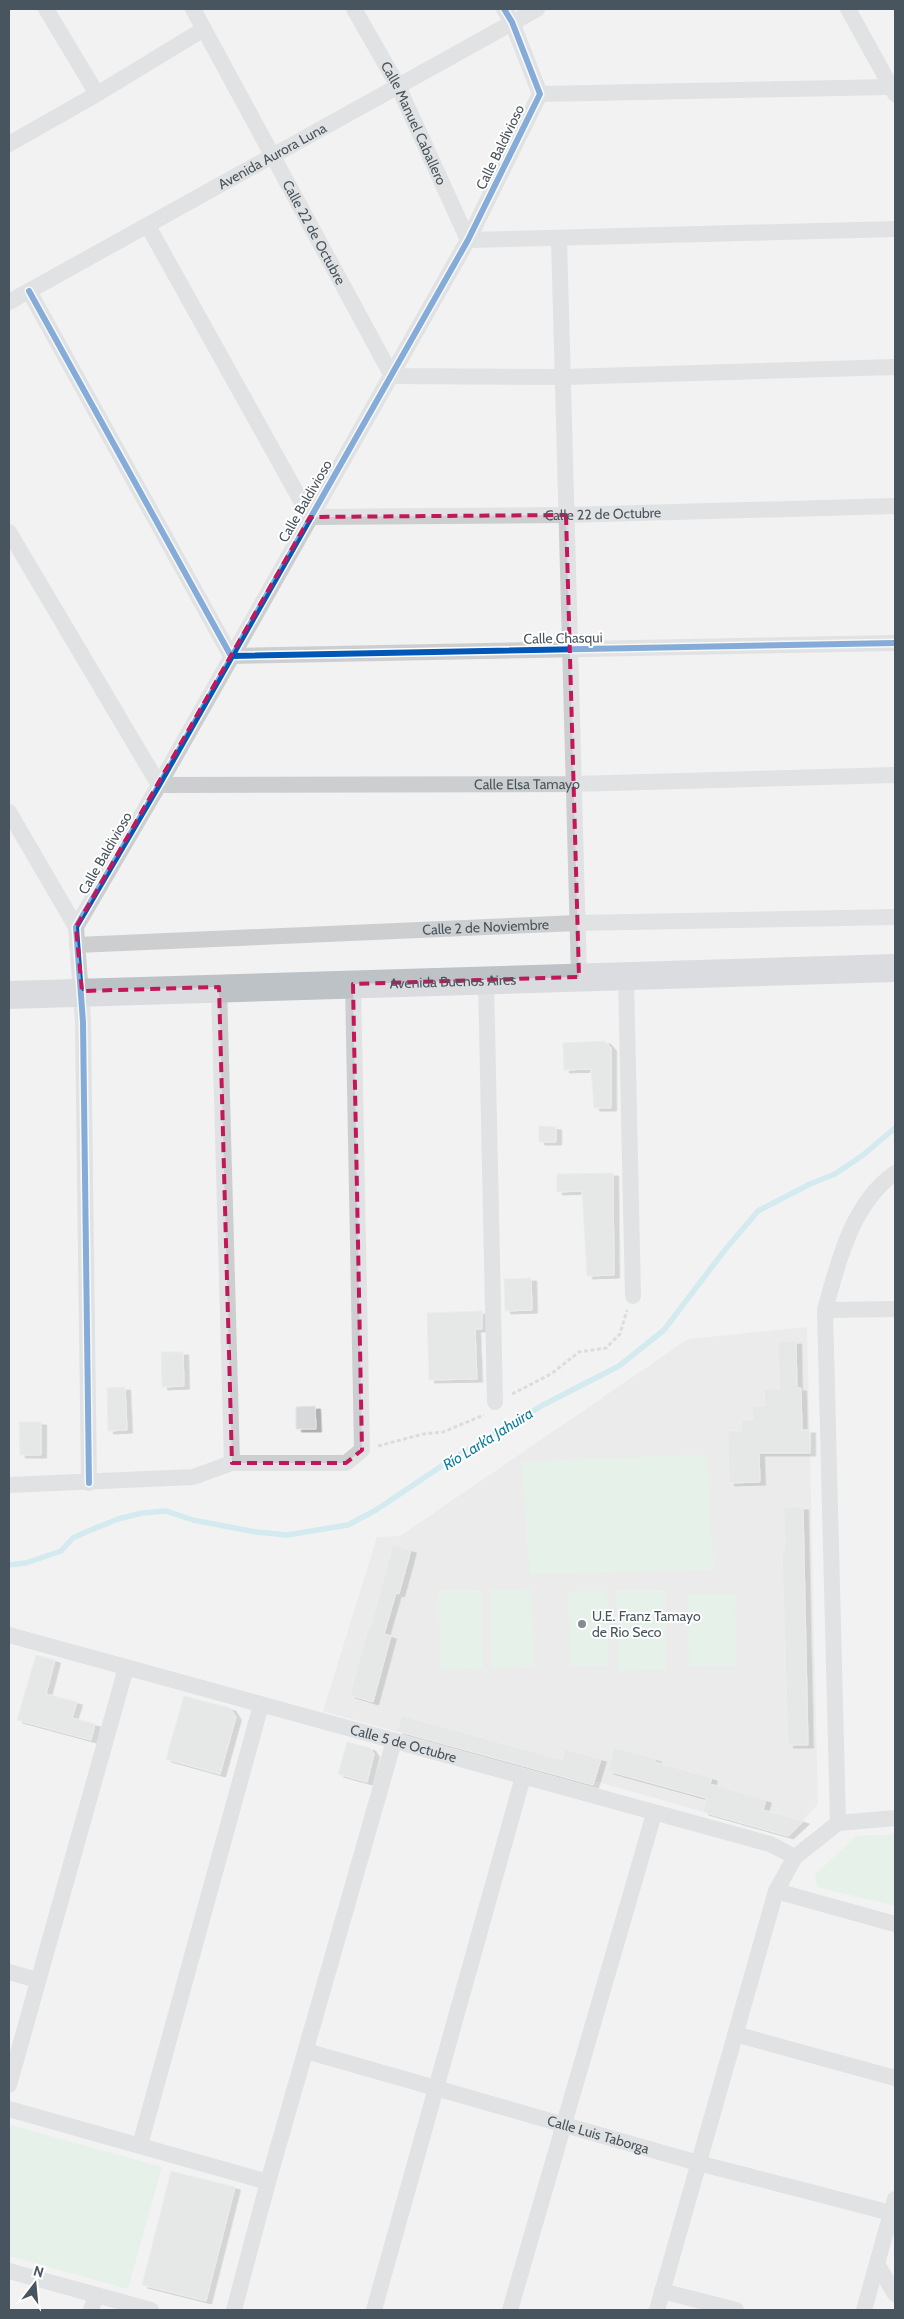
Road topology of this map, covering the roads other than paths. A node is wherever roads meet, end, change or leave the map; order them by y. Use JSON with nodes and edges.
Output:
{"nodes":[{"id":1,"x":46,"y":9,"type":"edge"},
{"id":2,"x":193,"y":9,"type":"edge"},
{"id":3,"x":354,"y":9,"type":"edge"},
{"id":4,"x":537,"y":9,"type":"edge"},
{"id":5,"x":848,"y":9,"type":"edge"},
{"id":6,"x":508,"y":15,"type":"edge"},
{"id":7,"x":204,"y":29,"type":"junction"},
{"id":8,"x":398,"y":86,"type":"junction"},
{"id":9,"x":893,"y":91,"type":"edge"},
{"id":10,"x":97,"y":94,"type":"junction"},
{"id":11,"x":540,"y":94,"type":"junction"},
{"id":12,"x":9,"y":144,"type":"edge"},
{"id":13,"x":271,"y":156,"type":"junction"},
{"id":14,"x":148,"y":226,"type":"junction"},
{"id":15,"x":895,"y":229,"type":"edge"},
{"id":16,"x":559,"y":238,"type":"junction"},
{"id":17,"x":468,"y":240,"type":"junction"},
{"id":18,"x":29,"y":291,"type":"junction"},
{"id":19,"x":9,"y":302,"type":"edge"},
{"id":20,"x":895,"y":368,"type":"edge"},
{"id":21,"x":392,"y":376,"type":"junction"},
{"id":22,"x":563,"y":377,"type":"junction"},
{"id":23,"x":895,"y":506,"type":"edge"},
{"id":24,"x":566,"y":514,"type":"junction"},
{"id":25,"x":310,"y":517,"type":"junction"},
{"id":26,"x":9,"y":532,"type":"edge"},
{"id":27,"x":895,"y":642,"type":"edge"},
{"id":28,"x":570,"y":651,"type":"junction"},
{"id":29,"x":231,"y":656,"type":"junction"},
{"id":30,"x":895,"y":774,"type":"edge"},
{"id":31,"x":572,"y":784,"type":"junction"},
{"id":32,"x":159,"y":785,"type":"junction"},
{"id":33,"x":9,"y":812,"type":"edge"},
{"id":34,"x":895,"y":917,"type":"edge"},
{"id":35,"x":576,"y":924,"type":"junction"},
{"id":36,"x":76,"y":927,"type":"junction"},
{"id":37,"x":77,"y":945,"type":"junction"},
{"id":38,"x":895,"y":968,"type":"edge"},
{"id":39,"x":578,"y":977,"type":"junction"},
{"id":40,"x":626,"y":977,"type":"junction"},
{"id":41,"x":486,"y":980,"type":"junction"},
{"id":42,"x":353,"y":984,"type":"junction"},
{"id":43,"x":219,"y":987,"type":"junction"},
{"id":44,"x":82,"y":991,"type":"junction"},
{"id":45,"x":9,"y":995,"type":"edge"},
{"id":46,"x":895,"y":1174,"type":"edge"},
{"id":47,"x":633,"y":1296,"type":"road end"},
{"id":48,"x":895,"y":1309,"type":"edge"},
{"id":49,"x":826,"y":1310,"type":"junction"},
{"id":50,"x":495,"y":1402,"type":"road end"},
{"id":51,"x":232,"y":1463,"type":"junction"},
{"id":52,"x":89,"y":1483,"type":"junction"},
{"id":53,"x":9,"y":1485,"type":"edge"},
{"id":54,"x":9,"y":1635,"type":"edge"},
{"id":55,"x":126,"y":1668,"type":"junction"},
{"id":56,"x":261,"y":1705,"type":"junction"},
{"id":57,"x":394,"y":1741,"type":"junction"},
{"id":58,"x":523,"y":1777,"type":"junction"},
{"id":59,"x":654,"y":1814,"type":"junction"},
{"id":60,"x":895,"y":1818,"type":"edge"},
{"id":61,"x":838,"y":1823,"type":"junction"},
{"id":62,"x":795,"y":1857,"type":"junction"},
{"id":63,"x":776,"y":1891,"type":"junction"},
{"id":64,"x":895,"y":1924,"type":"edge"},
{"id":65,"x":9,"y":1972,"type":"edge"},
{"id":66,"x":37,"y":1980,"type":"junction"},
{"id":67,"x":734,"y":2034,"type":"junction"},
{"id":68,"x":306,"y":2051,"type":"junction"},
{"id":69,"x":895,"y":2078,"type":"edge"},
{"id":70,"x":9,"y":2085,"type":"edge"},
{"id":71,"x":434,"y":2088,"type":"junction"},
{"id":72,"x":9,"y":2109,"type":"edge"},
{"id":73,"x":564,"y":2125,"type":"junction"},
{"id":74,"x":140,"y":2145,"type":"junction"},
{"id":75,"x":698,"y":2162,"type":"junction"},
{"id":76,"x":268,"y":2182,"type":"junction"},
{"id":77,"x":893,"y":2206,"type":"edge"},
{"id":78,"x":877,"y":2264,"type":"junction"},
{"id":79,"x":9,"y":2272,"type":"edge"},
{"id":80,"x":662,"y":2290,"type":"junction"},
{"id":81,"x":895,"y":2294,"type":"edge"},
{"id":82,"x":93,"y":2303,"type":"edge"},
{"id":83,"x":151,"y":2310,"type":"edge"},
{"id":84,"x":234,"y":2310,"type":"edge"},
{"id":85,"x":374,"y":2310,"type":"edge"},
{"id":86,"x":510,"y":2310,"type":"edge"},
{"id":87,"x":657,"y":2310,"type":"edge"},
{"id":88,"x":736,"y":2310,"type":"edge"},
{"id":89,"x":864,"y":2310,"type":"edge"}],
"edges":[{"from":1,"to":10,"type":"street"},
{"from":2,"to":7,"type":"street","name":"Calle 22 de Octubre"},
{"from":3,"to":8,"type":"street","name":"Calle Manuel Caballero"},
{"from":4,"to":6,"type":"street","name":"Avenida Aurora Luna"},
{"from":5,"to":9,"type":"street"},
{"from":6,"to":8,"type":"street","name":"Avenida Aurora Luna"},
{"from":6,"to":11,"type":"street","name":"Calle Baldivioso"},
{"from":7,"to":10,"type":"street"},
{"from":7,"to":13,"type":"street","name":"Calle 22 de Octubre"},
{"from":8,"to":13,"type":"street","name":"Avenida Aurora Luna"},
{"from":8,"to":17,"type":"street","name":"Calle Manuel Caballero"},
{"from":9,"to":11,"type":"street"},
{"from":10,"to":12,"type":"street"},
{"from":11,"to":17,"type":"street","name":"Calle Baldivioso"},
{"from":13,"to":14,"type":"street","name":"Avenida Aurora Luna"},
{"from":13,"to":21,"type":"street","name":"Calle 22 de Octubre"},
{"from":14,"to":18,"type":"street","name":"Avenida Aurora Luna"},
{"from":14,"to":25,"type":"street"},
{"from":15,"to":16,"type":"street"},
{"from":16,"to":17,"type":"street"},
{"from":16,"to":22,"type":"street"},
{"from":17,"to":21,"type":"street","name":"Calle Baldivioso"},
{"from":18,"to":19,"type":"street","name":"Avenida Aurora Luna"},
{"from":18,"to":29,"type":"street"},
{"from":20,"to":22,"type":"street"},
{"from":21,"to":22,"type":"street"},
{"from":21,"to":25,"type":"street","name":"Calle Baldivioso"},
{"from":22,"to":24,"type":"street"},
{"from":23,"to":24,"type":"street","name":"Calle 22 de Octubre"},
{"from":24,"to":25,"type":"street","name":"Calle 22 de Octubre"},
{"from":24,"to":28,"type":"street"},
{"from":25,"to":29,"type":"street","name":"Calle Baldivioso"},
{"from":26,"to":32,"type":"street"},
{"from":27,"to":28,"type":"street","name":"Calle Chasqui"},
{"from":28,"to":29,"type":"street","name":"Calle Chasqui"},
{"from":28,"to":31,"type":"street"},
{"from":29,"to":32,"type":"street","name":"Calle Baldivioso"},
{"from":30,"to":31,"type":"street","name":"Calle Elsa Tamayo"},
{"from":31,"to":32,"type":"street","name":"Calle Elsa Tamayo"},
{"from":31,"to":35,"type":"street"},
{"from":32,"to":36,"type":"street","name":"Calle Baldivioso"},
{"from":33,"to":36,"type":"street"},
{"from":34,"to":35,"type":"street","name":"Calle 2 de Noviembre"},
{"from":35,"to":37,"type":"street","name":"Calle 2 de Noviembre"},
{"from":35,"to":39,"type":"street"},
{"from":36,"to":37,"type":"street"},
{"from":37,"to":44,"type":"street"},
{"from":38,"to":40,"type":"highway","name":"Avenida Buenos Aires"},
{"from":39,"to":40,"type":"highway","name":"Avenida Buenos Aires"},
{"from":39,"to":41,"type":"highway","name":"Avenida Buenos Aires"},
{"from":40,"to":47,"type":"street"},
{"from":41,"to":42,"type":"highway","name":"Avenida Buenos Aires"},
{"from":41,"to":50,"type":"street"},
{"from":42,"to":43,"type":"highway","name":"Avenida Buenos Aires"},
{"from":42,"to":51,"type":"street"},
{"from":43,"to":44,"type":"highway","name":"Avenida Buenos Aires"},
{"from":43,"to":51,"type":"street"},
{"from":44,"to":45,"type":"highway","name":"Avenida Buenos Aires"},
{"from":44,"to":52,"type":"street"},
{"from":46,"to":49,"type":"street"},
{"from":48,"to":49,"type":"street"},
{"from":49,"to":61,"type":"street"},
{"from":51,"to":52,"type":"street"},
{"from":52,"to":53,"type":"street"},
{"from":54,"to":55,"type":"street","name":"Calle 5 de Octubre"},
{"from":55,"to":56,"type":"street","name":"Calle 5 de Octubre"},
{"from":55,"to":66,"type":"street"},
{"from":56,"to":57,"type":"street","name":"Calle 5 de Octubre"},
{"from":56,"to":74,"type":"street"},
{"from":57,"to":58,"type":"street","name":"Calle 5 de Octubre"},
{"from":57,"to":68,"type":"street"},
{"from":58,"to":59,"type":"street","name":"Calle 5 de Octubre"},
{"from":58,"to":71,"type":"street"},
{"from":59,"to":62,"type":"street","name":"Calle 5 de Octubre"},
{"from":59,"to":73,"type":"street"},
{"from":60,"to":61,"type":"street"},
{"from":61,"to":62,"type":"street"},
{"from":62,"to":63,"type":"street"},
{"from":63,"to":64,"type":"street"},
{"from":63,"to":67,"type":"street"},
{"from":65,"to":66,"type":"street"},
{"from":66,"to":70,"type":"street"},
{"from":67,"to":69,"type":"street"},
{"from":67,"to":75,"type":"street"},
{"from":68,"to":71,"type":"street","name":"Calle Luis Taborga"},
{"from":68,"to":76,"type":"street"},
{"from":71,"to":73,"type":"street","name":"Calle Luis Taborga"},
{"from":71,"to":85,"type":"street"},
{"from":72,"to":74,"type":"street"},
{"from":73,"to":75,"type":"street","name":"Calle Luis Taborga"},
{"from":73,"to":86,"type":"street"},
{"from":74,"to":76,"type":"street"},
{"from":75,"to":77,"type":"street","name":"Calle Luis Taborga"},
{"from":75,"to":80,"type":"street"},
{"from":76,"to":84,"type":"street"},
{"from":77,"to":78,"type":"street"},
{"from":78,"to":81,"type":"street"},
{"from":78,"to":89,"type":"street"},
{"from":79,"to":82,"type":"street"},
{"from":80,"to":87,"type":"street"},
{"from":80,"to":88,"type":"street"},
{"from":82,"to":83,"type":"street"}]}
